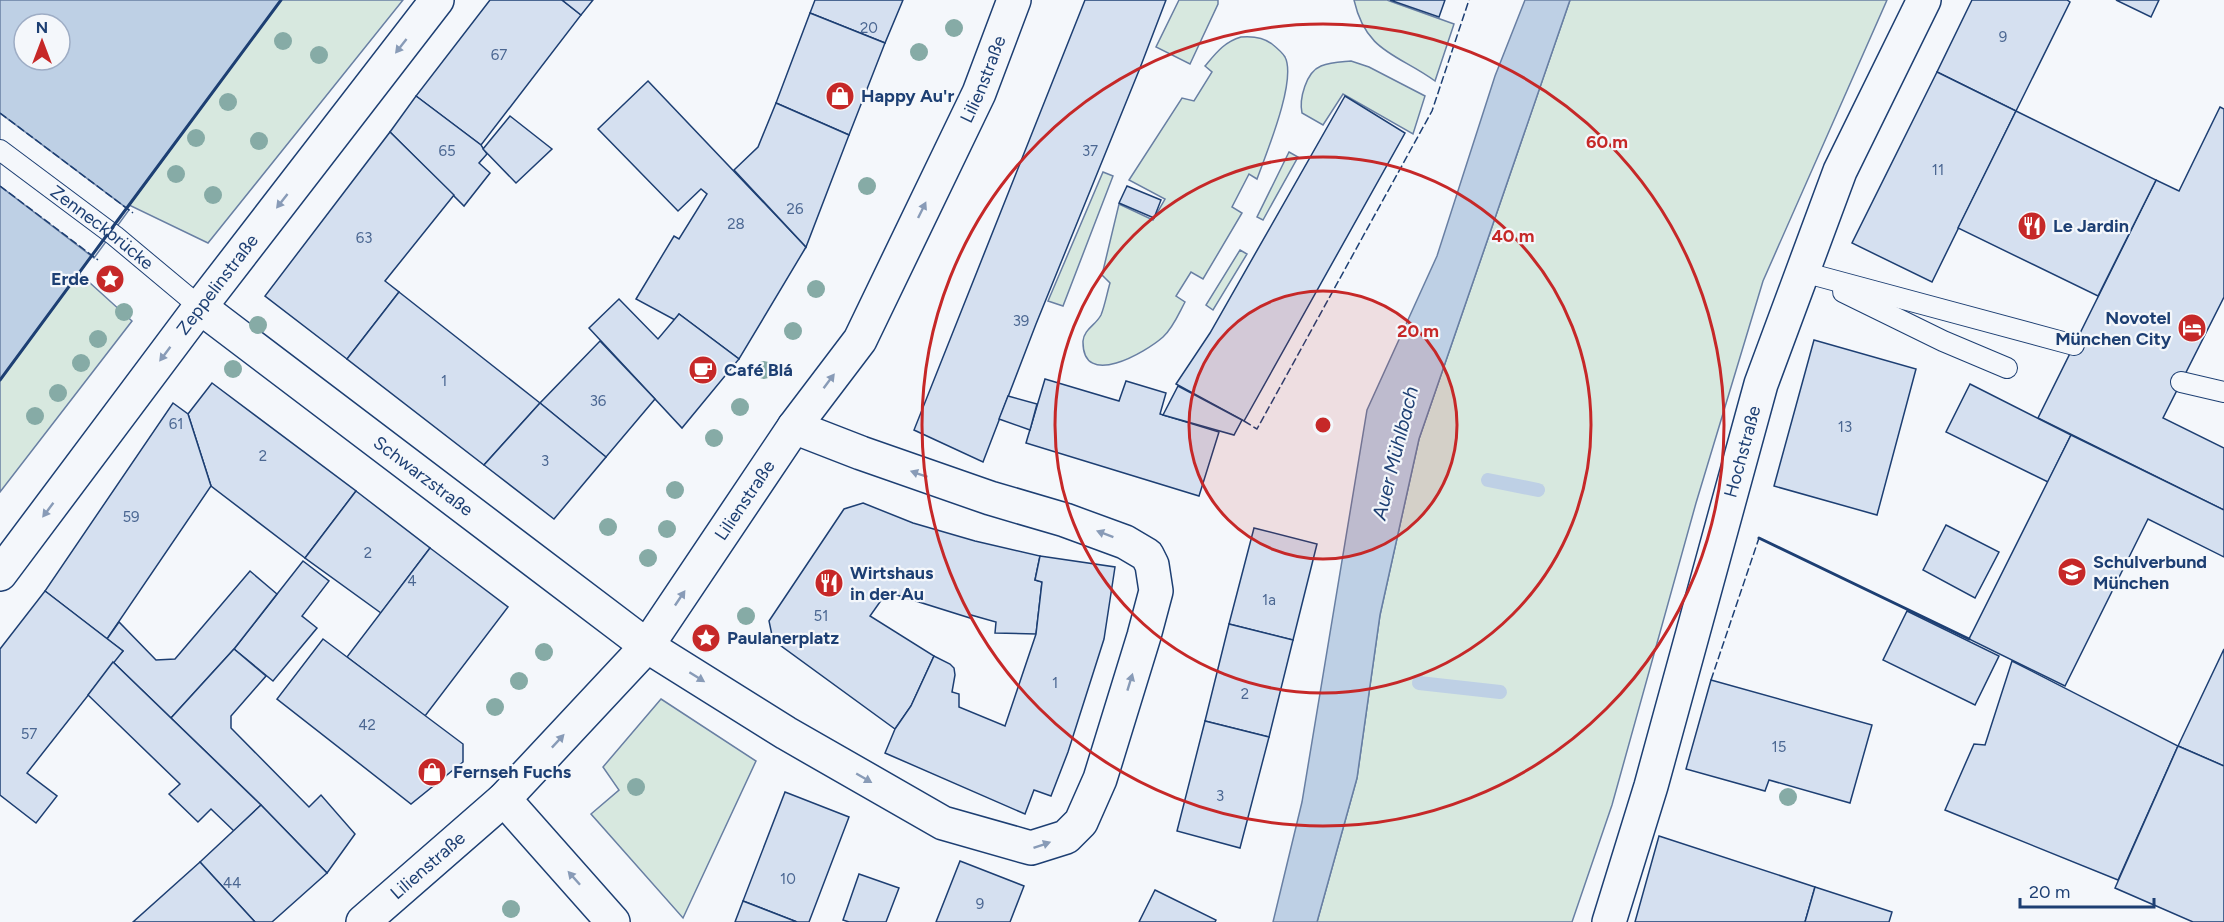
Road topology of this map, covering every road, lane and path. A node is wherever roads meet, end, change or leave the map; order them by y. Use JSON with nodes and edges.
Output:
{"nodes":[{"id":1,"x":437,"y":0,"type":"edge"},
{"id":2,"x":1014,"y":0,"type":"edge"},
{"id":3,"x":1924,"y":0,"type":"edge"},
{"id":4,"x":0,"y":150,"type":"edge"},
{"id":5,"x":1803,"y":272,"type":"junction"},
{"id":6,"x":200,"y":307,"type":"junction"},
{"id":7,"x":2074,"y":345,"type":"dead end"},
{"id":8,"x":2007,"y":368,"type":"dead end"},
{"id":9,"x":2181,"y":382,"type":"dead end"},
{"id":10,"x":2224,"y":392,"type":"edge"},
{"id":11,"x":794,"y":427,"type":"junction"},
{"id":12,"x":0,"y":574,"type":"edge"},
{"id":13,"x":647,"y":646,"type":"junction"},
{"id":14,"x":504,"y":799,"type":"junction"},
{"id":15,"x":363,"y":922,"type":"edge"},
{"id":16,"x":613,"y":922,"type":"edge"},
{"id":17,"x":1609,"y":922,"type":"edge"}],
"edges":[{"from":1,"to":6,"type":"street","name":"Zeppelinstraße","one_way":true},
{"from":11,"to":2,"type":"street","name":"Lilienstraße","one_way":true},
{"from":3,"to":5,"type":"street","name":"Hochstraße"},
{"from":4,"to":6,"type":"lane","name":"Zenneckbrücke"},
{"from":5,"to":7,"type":"lane"},
{"from":5,"to":8,"type":"lane"},
{"from":5,"to":17,"type":"street","name":"Hochstraße"},
{"from":6,"to":12,"type":"street","name":"Zeppelinstraße","one_way":true},
{"from":6,"to":13,"type":"street","name":"Schwarzstraße"},
{"from":9,"to":10,"type":"lane"},
{"from":13,"to":11,"type":"street","name":"Lilienstraße","one_way":true},
{"from":13,"to":11,"type":"street","one_way":true},
{"from":14,"to":13,"type":"street","name":"Lilienstraße","one_way":true},
{"from":14,"to":15,"type":"street","name":"Lilienstraße"},
{"from":16,"to":14,"type":"street","one_way":true}]}
